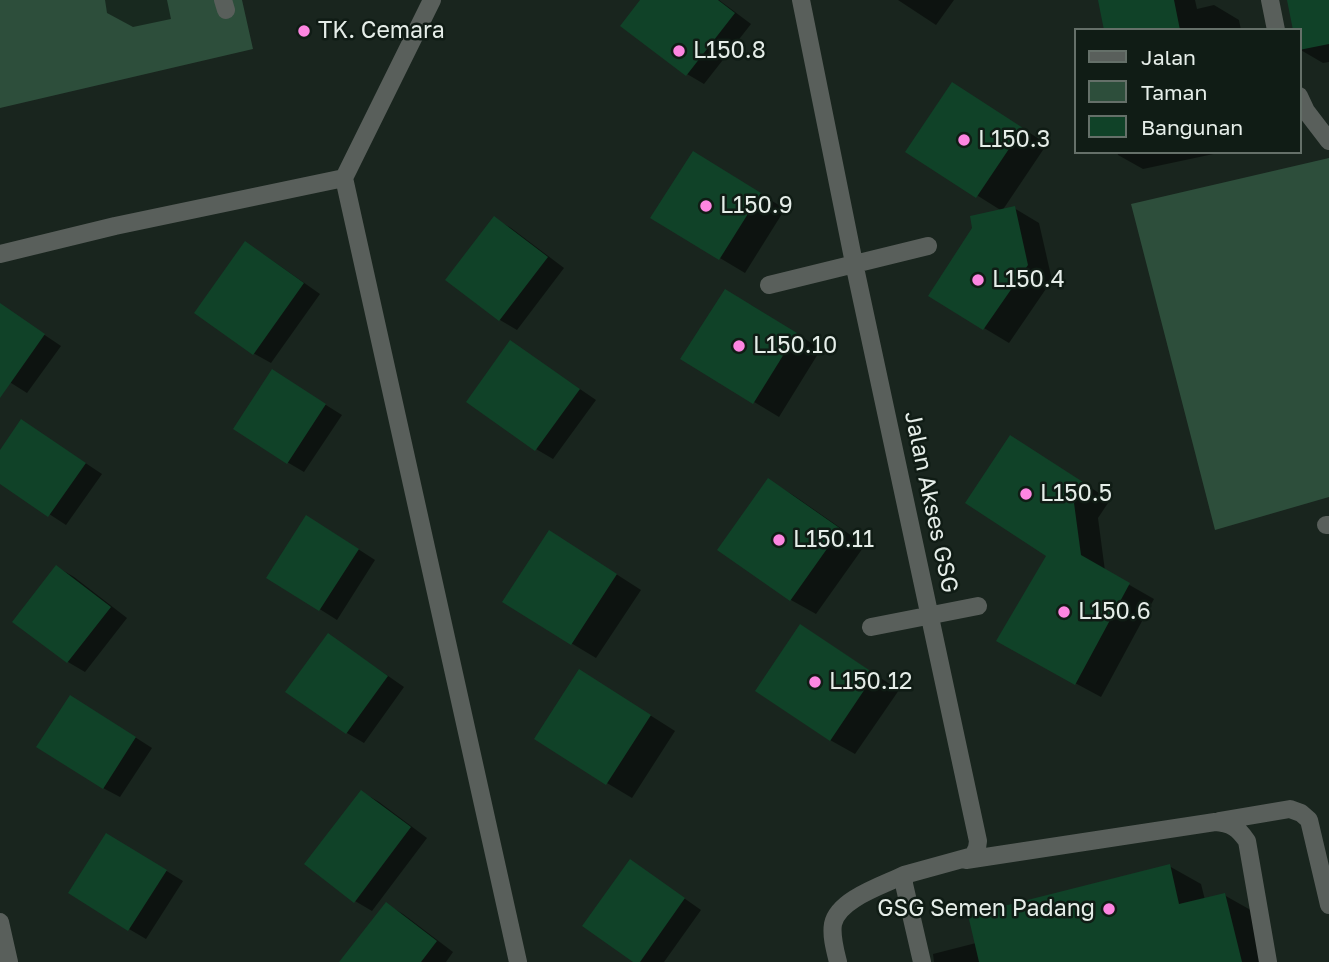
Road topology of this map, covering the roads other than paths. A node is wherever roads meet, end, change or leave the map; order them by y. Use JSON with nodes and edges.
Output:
{"nodes":[{"id":1,"x":432,"y":0,"type":"edge"},
{"id":2,"x":801,"y":0,"type":"edge"},
{"id":3,"x":1270,"y":0,"type":"edge"},
{"id":4,"x":1276,"y":28,"type":"edge"},
{"id":5,"x":1301,"y":100,"type":"edge"},
{"id":6,"x":1329,"y":141,"type":"edge"},
{"id":7,"x":344,"y":178,"type":"junction"},
{"id":8,"x":928,"y":246,"type":"dead end"},
{"id":9,"x":0,"y":254,"type":"edge"},
{"id":10,"x":854,"y":263,"type":"junction"},
{"id":11,"x":769,"y":285,"type":"dead end"},
{"id":12,"x":978,"y":606,"type":"dead end"},
{"id":13,"x":931,"y":615,"type":"junction"},
{"id":14,"x":871,"y":627,"type":"dead end"},
{"id":15,"x":1215,"y":822,"type":"junction"},
{"id":16,"x":966,"y":860,"type":"junction"},
{"id":17,"x":904,"y":875,"type":"junction"},
{"id":18,"x":1329,"y":905,"type":"edge"},
{"id":19,"x":0,"y":922,"type":"edge"},
{"id":20,"x":9,"y":962,"type":"edge"},
{"id":21,"x":518,"y":962,"type":"edge"},
{"id":22,"x":838,"y":962,"type":"edge"},
{"id":23,"x":922,"y":962,"type":"edge"},
{"id":24,"x":1268,"y":962,"type":"edge"}],
"edges":[{"from":1,"to":7,"type":"street"},
{"from":2,"to":10,"type":"street","name":"Jalan Akses GSG"},
{"from":3,"to":4,"type":"street"},
{"from":5,"to":6,"type":"street"},
{"from":7,"to":9,"type":"street"},
{"from":7,"to":21,"type":"street"},
{"from":8,"to":10,"type":"street"},
{"from":10,"to":11,"type":"street"},
{"from":10,"to":13,"type":"street","name":"Jalan Akses GSG"},
{"from":12,"to":13,"type":"street"},
{"from":13,"to":14,"type":"street"},
{"from":13,"to":16,"type":"street","name":"Jalan Akses GSG"},
{"from":15,"to":16,"type":"street"},
{"from":15,"to":18,"type":"street"},
{"from":15,"to":24,"type":"street"},
{"from":16,"to":17,"type":"street"},
{"from":17,"to":22,"type":"street"},
{"from":17,"to":23,"type":"street"},
{"from":19,"to":20,"type":"street"}]}
